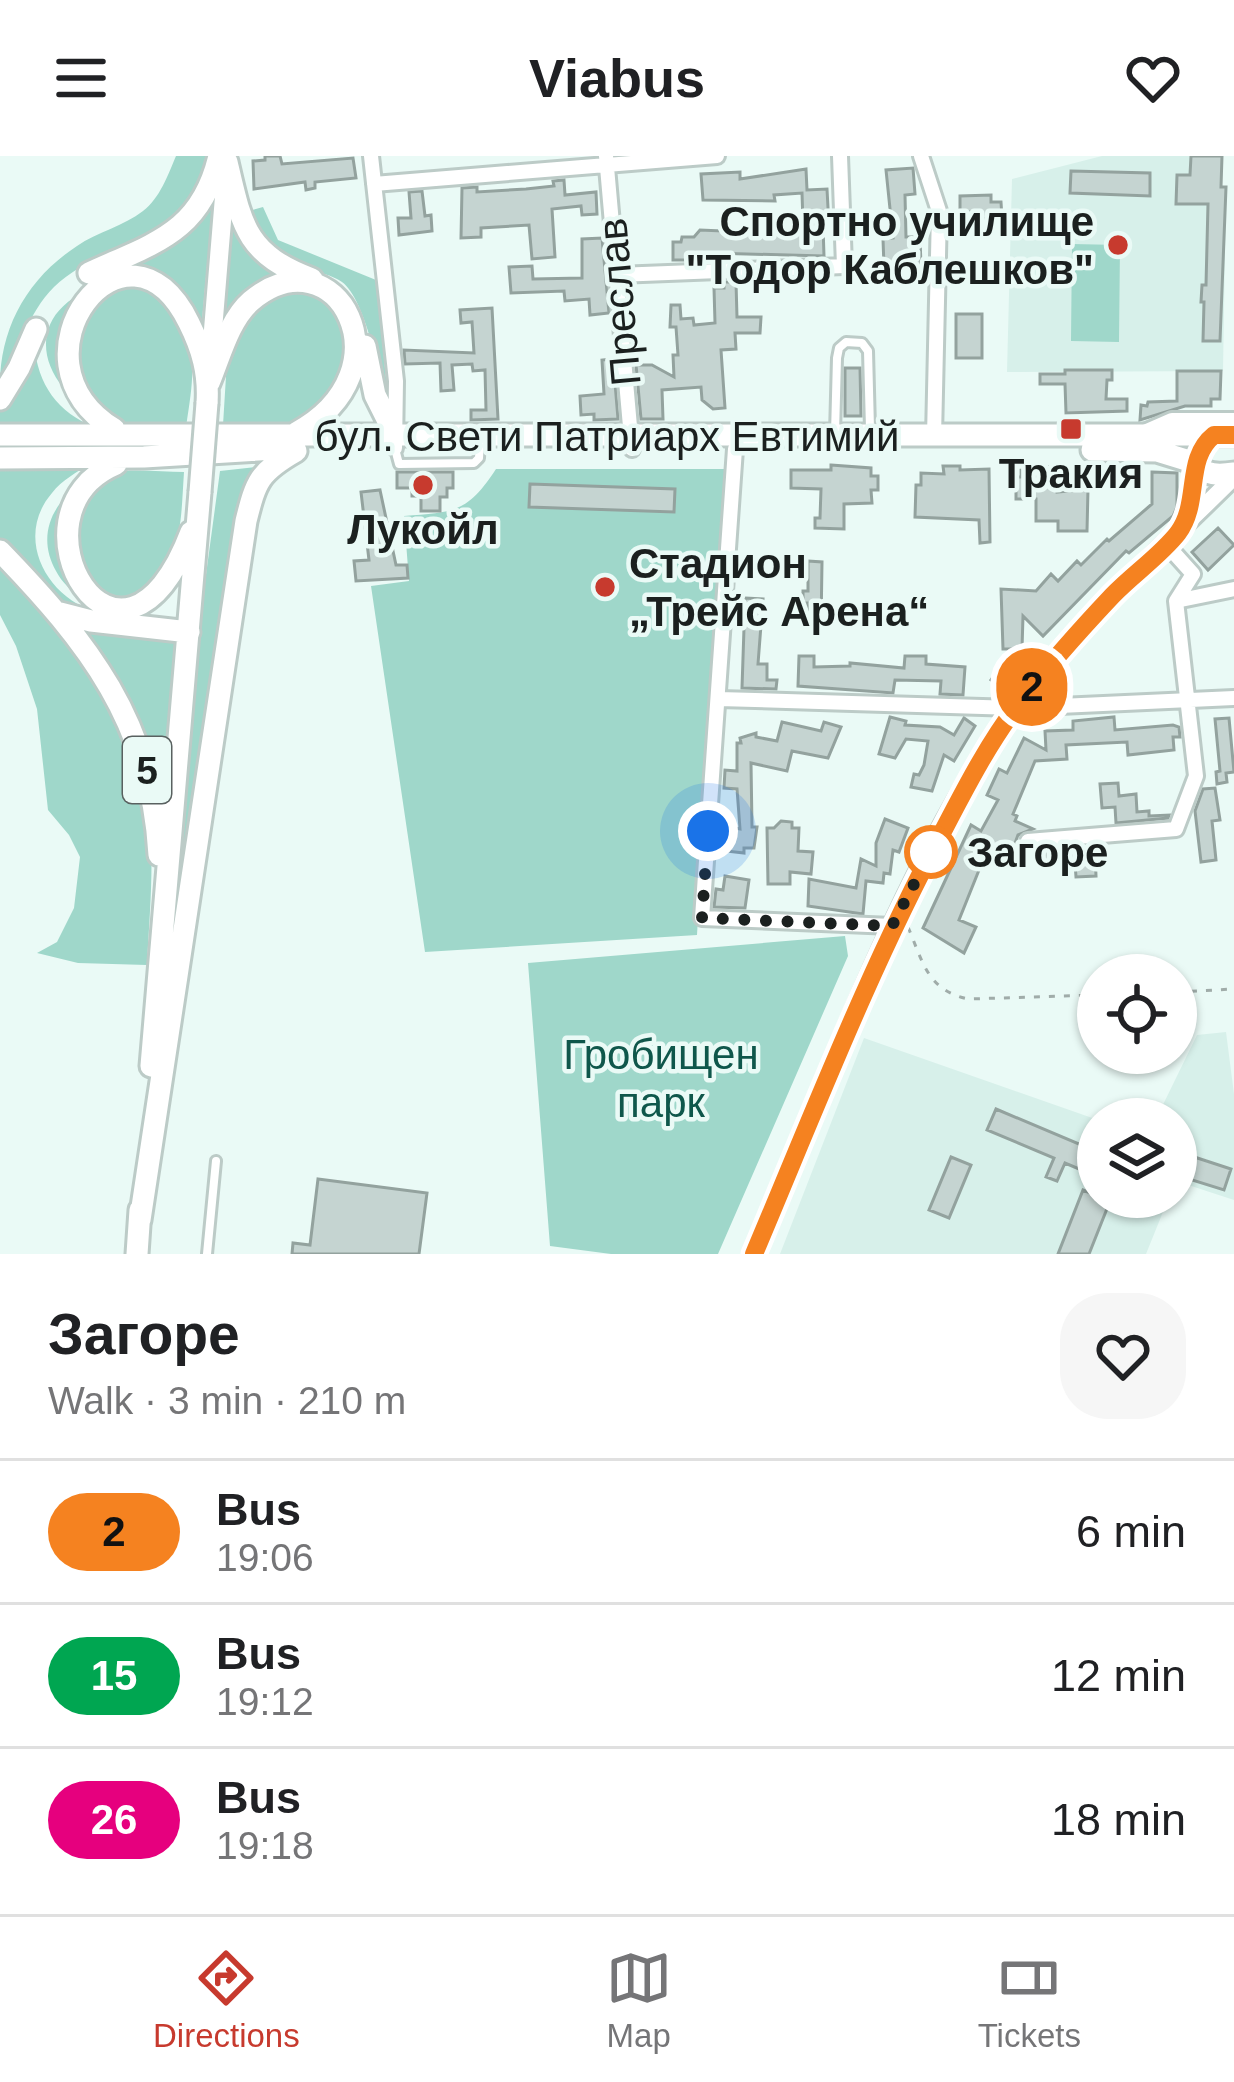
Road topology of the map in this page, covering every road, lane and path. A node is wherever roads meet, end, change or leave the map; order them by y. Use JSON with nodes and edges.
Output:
{"nodes":[{"id":1,"x":371,"y":156,"type":"edge"},
{"id":2,"x":509,"y":156,"type":"edge"},
{"id":3,"x":717,"y":156,"type":"edge"},
{"id":4,"x":840,"y":156,"type":"edge"},
{"id":5,"x":921,"y":156,"type":"edge"},
{"id":6,"x":225,"y":158,"type":"edge"},
{"id":7,"x":606,"y":161,"type":"edge"},
{"id":8,"x":510,"y":173,"type":"junction"},
{"id":9,"x":374,"y":184,"type":"junction"},
{"id":10,"x":617,"y":275,"type":"junction"},
{"id":11,"x":68,"y":286,"type":"dead end"},
{"id":12,"x":46,"y":310,"type":"dead end"},
{"id":13,"x":40,"y":362,"type":"dead end"},
{"id":14,"x":51,"y":383,"type":"dead end"},
{"id":15,"x":208,"y":393,"type":"junction"},
{"id":16,"x":0,"y":399,"type":"edge"},
{"id":17,"x":1228,"y":433,"type":"edge"},
{"id":18,"x":0,"y":435,"type":"edge"},
{"id":19,"x":172,"y":435,"type":"junction"},
{"id":20,"x":835,"y":437,"type":"junction"},
{"id":21,"x":871,"y":437,"type":"junction"},
{"id":22,"x":934,"y":437,"type":"junction"},
{"id":23,"x":297,"y":441,"type":"junction"},
{"id":24,"x":395,"y":441,"type":"junction"},
{"id":25,"x":632,"y":442,"type":"junction"},
{"id":26,"x":735,"y":449,"type":"junction"},
{"id":27,"x":144,"y":457,"type":"junction"},
{"id":28,"x":0,"y":458,"type":"edge"},
{"id":29,"x":1197,"y":465,"type":"junction"},
{"id":30,"x":1234,"y":475,"type":"edge"},
{"id":31,"x":52,"y":499,"type":"dead end"},
{"id":32,"x":199,"y":501,"type":"junction"},
{"id":33,"x":1172,"y":539,"type":"junction"},
{"id":34,"x":0,"y":550,"type":"edge"},
{"id":35,"x":47,"y":570,"type":"dead end"},
{"id":36,"x":1234,"y":589,"type":"edge"},
{"id":37,"x":1177,"y":601,"type":"junction"},
{"id":38,"x":60,"y":613,"type":"junction"},
{"id":39,"x":189,"y":632,"type":"junction"},
{"id":40,"x":1234,"y":698,"type":"edge"},
{"id":41,"x":718,"y":699,"type":"junction"},
{"id":42,"x":1185,"y":700,"type":"junction"},
{"id":43,"x":1015,"y":709,"type":"junction"},
{"id":44,"x":1028,"y":841,"type":"dead end"},
{"id":45,"x":901,"y":908,"type":"junction"},
{"id":46,"x":892,"y":926,"type":"junction"},
{"id":47,"x":160,"y":949,"type":"junction"},
{"id":48,"x":1234,"y":989,"type":"edge"},
{"id":49,"x":1197,"y":991,"type":"edge"},
{"id":50,"x":1077,"y":996,"type":"edge"},
{"id":51,"x":217,"y":1162,"type":"dead end"},
{"id":52,"x":140,"y":1220,"type":"junction"},
{"id":53,"x":137,"y":1254,"type":"edge"},
{"id":54,"x":207,"y":1254,"type":"edge"},
{"id":55,"x":754,"y":1254,"type":"edge"}],
"edges":[{"from":1,"to":9,"type":"street"},
{"from":2,"to":8,"type":"street"},
{"from":3,"to":7,"type":"street"},
{"from":4,"to":10,"type":"street"},
{"from":5,"to":22,"type":"street"},
{"from":6,"to":11,"type":"main road"},
{"from":6,"to":15,"type":"main road"},
{"from":6,"to":24,"type":"main road"},
{"from":7,"to":8,"type":"street"},
{"from":7,"to":10,"type":"street","name":"Преслав"},
{"from":8,"to":9,"type":"street"},
{"from":9,"to":24,"type":"street"},
{"from":10,"to":25,"type":"street","name":"Преслав"},
{"from":12,"to":16,"type":"main road"},
{"from":13,"to":15,"type":"main road"},
{"from":14,"to":19,"type":"main road"},
{"from":15,"to":23,"type":"main road","number":"5"},
{"from":15,"to":32,"type":"main road","number":"5","bridge":true},
{"from":17,"to":22,"type":"main road","name":"бул. Свети Патриарх Евтимий"},
{"from":17,"to":29,"type":"main road"},
{"from":18,"to":19,"type":"main road","name":"бул. Свети Патриарх Евтимий"},
{"from":19,"to":23,"type":"main road","name":"бул. Свети Патриарх Евтимий"},
{"from":20,"to":21,"type":"main road","name":"бул. Свети Патриарх Евтимий"},
{"from":20,"to":21,"type":"lane"},
{"from":20,"to":25,"type":"main road","name":"бул. Свети Патриарх Евтимий"},
{"from":21,"to":22,"type":"main road","name":"бул. Свети Патриарх Евтимий"},
{"from":23,"to":24,"type":"main road","name":"бул. Свети Патриарх Евтимий"},
{"from":23,"to":27,"type":"main road","name":"бул. Свети Патриарх Евтимий"},
{"from":23,"to":52,"type":"main road"},
{"from":24,"to":25,"type":"main road","name":"бул. Свети Патриарх Евтимий"},
{"from":25,"to":26,"type":"main road","name":"бул. Свети Патриарх Евтимий"},
{"from":26,"to":29,"type":"main road","name":"бул. Свети Патриарх Евтимий"},
{"from":26,"to":41,"type":"street"},
{"from":27,"to":28,"type":"main road","name":"бул. Свети Патриарх Евтимий"},
{"from":27,"to":31,"type":"main road"},
{"from":29,"to":30,"type":"main road","name":"бул. Свети Патриарх Евтимий"},
{"from":29,"to":33,"type":"street"},
{"from":30,"to":33,"type":"street"},
{"from":32,"to":35,"type":"main road"},
{"from":32,"to":39,"type":"main road","number":"5"},
{"from":33,"to":37,"type":"street"},
{"from":33,"to":43,"type":"street"},
{"from":34,"to":38,"type":"main road","number":"5"},
{"from":36,"to":37,"type":"street"},
{"from":37,"to":42,"type":"street"},
{"from":38,"to":39,"type":"main road"},
{"from":38,"to":47,"type":"main road","number":"5"},
{"from":39,"to":47,"type":"main road","number":"5"},
{"from":40,"to":42,"type":"street"},
{"from":41,"to":43,"type":"street"},
{"from":41,"to":46,"type":"street"},
{"from":42,"to":43,"type":"street"},
{"from":42,"to":44,"type":"street"},
{"from":43,"to":45,"type":"street"},
{"from":45,"to":46,"type":"street"},
{"from":45,"to":50,"type":"path"},
{"from":46,"to":55,"type":"street"},
{"from":47,"to":52,"type":"main road","number":"5"},
{"from":48,"to":49,"type":"path"},
{"from":51,"to":54,"type":"lane"},
{"from":52,"to":53,"type":"main road","number":"5"}]}
